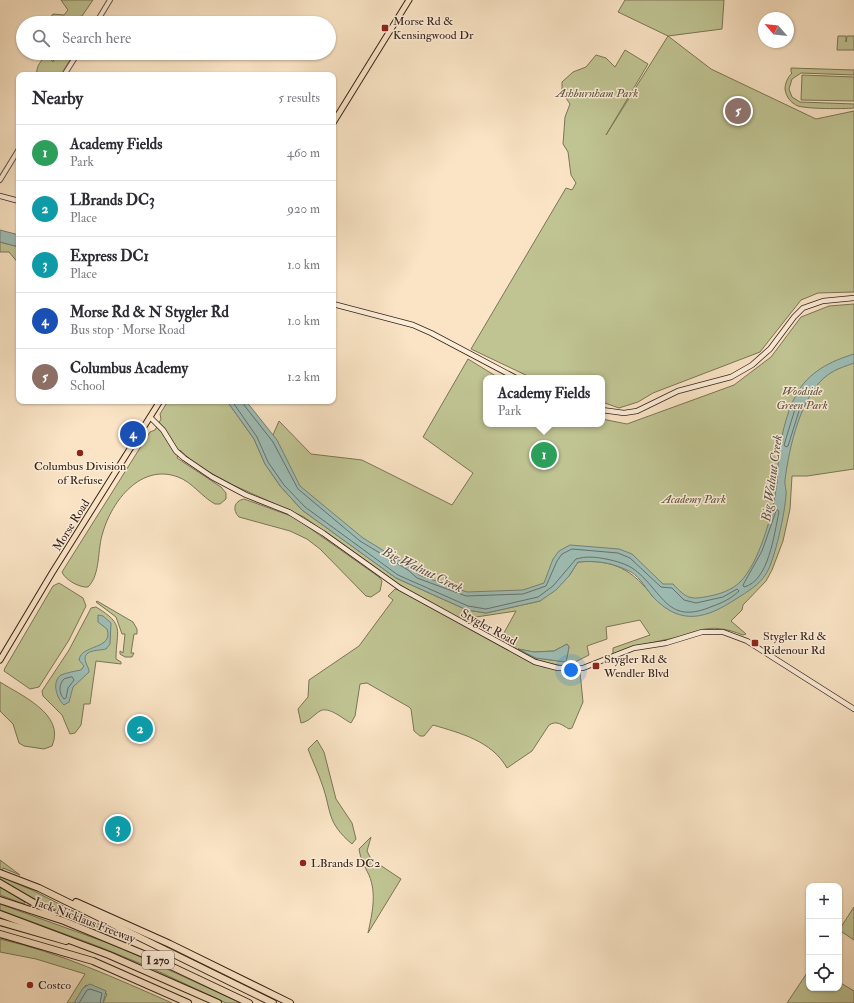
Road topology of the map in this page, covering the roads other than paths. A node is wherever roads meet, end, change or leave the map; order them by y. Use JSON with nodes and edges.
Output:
{"nodes":[{"id":1,"x":110,"y":0,"type":"edge"},
{"id":2,"x":409,"y":0,"type":"edge"},
{"id":3,"x":100,"y":16,"type":"edge"},
{"id":4,"x":74,"y":60,"type":"edge"},
{"id":5,"x":66,"y":72,"type":"edge"},
{"id":6,"x":336,"y":118,"type":"edge"},
{"id":7,"x":16,"y":154,"type":"edge"},
{"id":8,"x":0,"y":180,"type":"edge"},
{"id":9,"x":0,"y":196,"type":"edge"},
{"id":10,"x":16,"y":200,"type":"edge"},
{"id":11,"x":854,"y":298,"type":"edge"},
{"id":12,"x":336,"y":305,"type":"edge"},
{"id":13,"x":510,"y":375,"type":"edge"},
{"id":14,"x":158,"y":404,"type":"edge"},
{"id":15,"x":605,"y":410,"type":"edge"},
{"id":16,"x":150,"y":417,"type":"junction"},
{"id":17,"x":0,"y":660,"type":"edge"},
{"id":18,"x":854,"y":709,"type":"edge"},
{"id":19,"x":1,"y":873,"type":"edge"},
{"id":20,"x":0,"y":883,"type":"edge"},
{"id":21,"x":39,"y":888,"type":"junction"},
{"id":22,"x":0,"y":900,"type":"edge"},
{"id":23,"x":0,"y":914,"type":"edge"},
{"id":24,"x":64,"y":921,"type":"junction"},
{"id":25,"x":0,"y":922,"type":"edge"},
{"id":26,"x":0,"y":934,"type":"edge"},
{"id":27,"x":96,"y":950,"type":"junction"},
{"id":28,"x":148,"y":986,"type":"junction"},
{"id":29,"x":180,"y":1003,"type":"edge"},
{"id":30,"x":188,"y":1003,"type":"edge"},
{"id":31,"x":218,"y":1003,"type":"edge"},
{"id":32,"x":249,"y":1003,"type":"edge"},
{"id":33,"x":273,"y":1003,"type":"edge"},
{"id":34,"x":290,"y":1003,"type":"edge"}],
"edges":[{"from":1,"to":3,"type":"street"},
{"from":2,"to":6,"type":"main road"},
{"from":4,"to":5,"type":"street"},
{"from":7,"to":8,"type":"street"},
{"from":9,"to":10,"type":"main road"},
{"from":11,"to":15,"type":"main road"},
{"from":12,"to":13,"type":"main road"},
{"from":14,"to":16,"type":"main road","name":"Morse Road"},
{"from":16,"to":17,"type":"main road","name":"Morse Road"},
{"from":16,"to":18,"type":"main road","name":"Stygler Road"},
{"from":19,"to":21,"type":"highway"},
{"from":20,"to":24,"type":"highway"},
{"from":21,"to":33,"type":"highway"},
{"from":21,"to":34,"type":"highway"},
{"from":22,"to":24,"type":"highway","name":"Jack Nicklaus Freeway","number":"I 270"},
{"from":23,"to":27,"type":"highway","name":"Jack Nicklaus Freeway","number":"I 270"},
{"from":24,"to":32,"type":"highway","name":"Jack Nicklaus Freeway","number":"I 270"},
{"from":25,"to":27,"type":"highway"},
{"from":26,"to":28,"type":"highway"},
{"from":27,"to":31,"type":"highway","name":"Jack Nicklaus Freeway","number":"I 270"},
{"from":28,"to":29,"type":"highway"},
{"from":28,"to":30,"type":"highway"}]}
